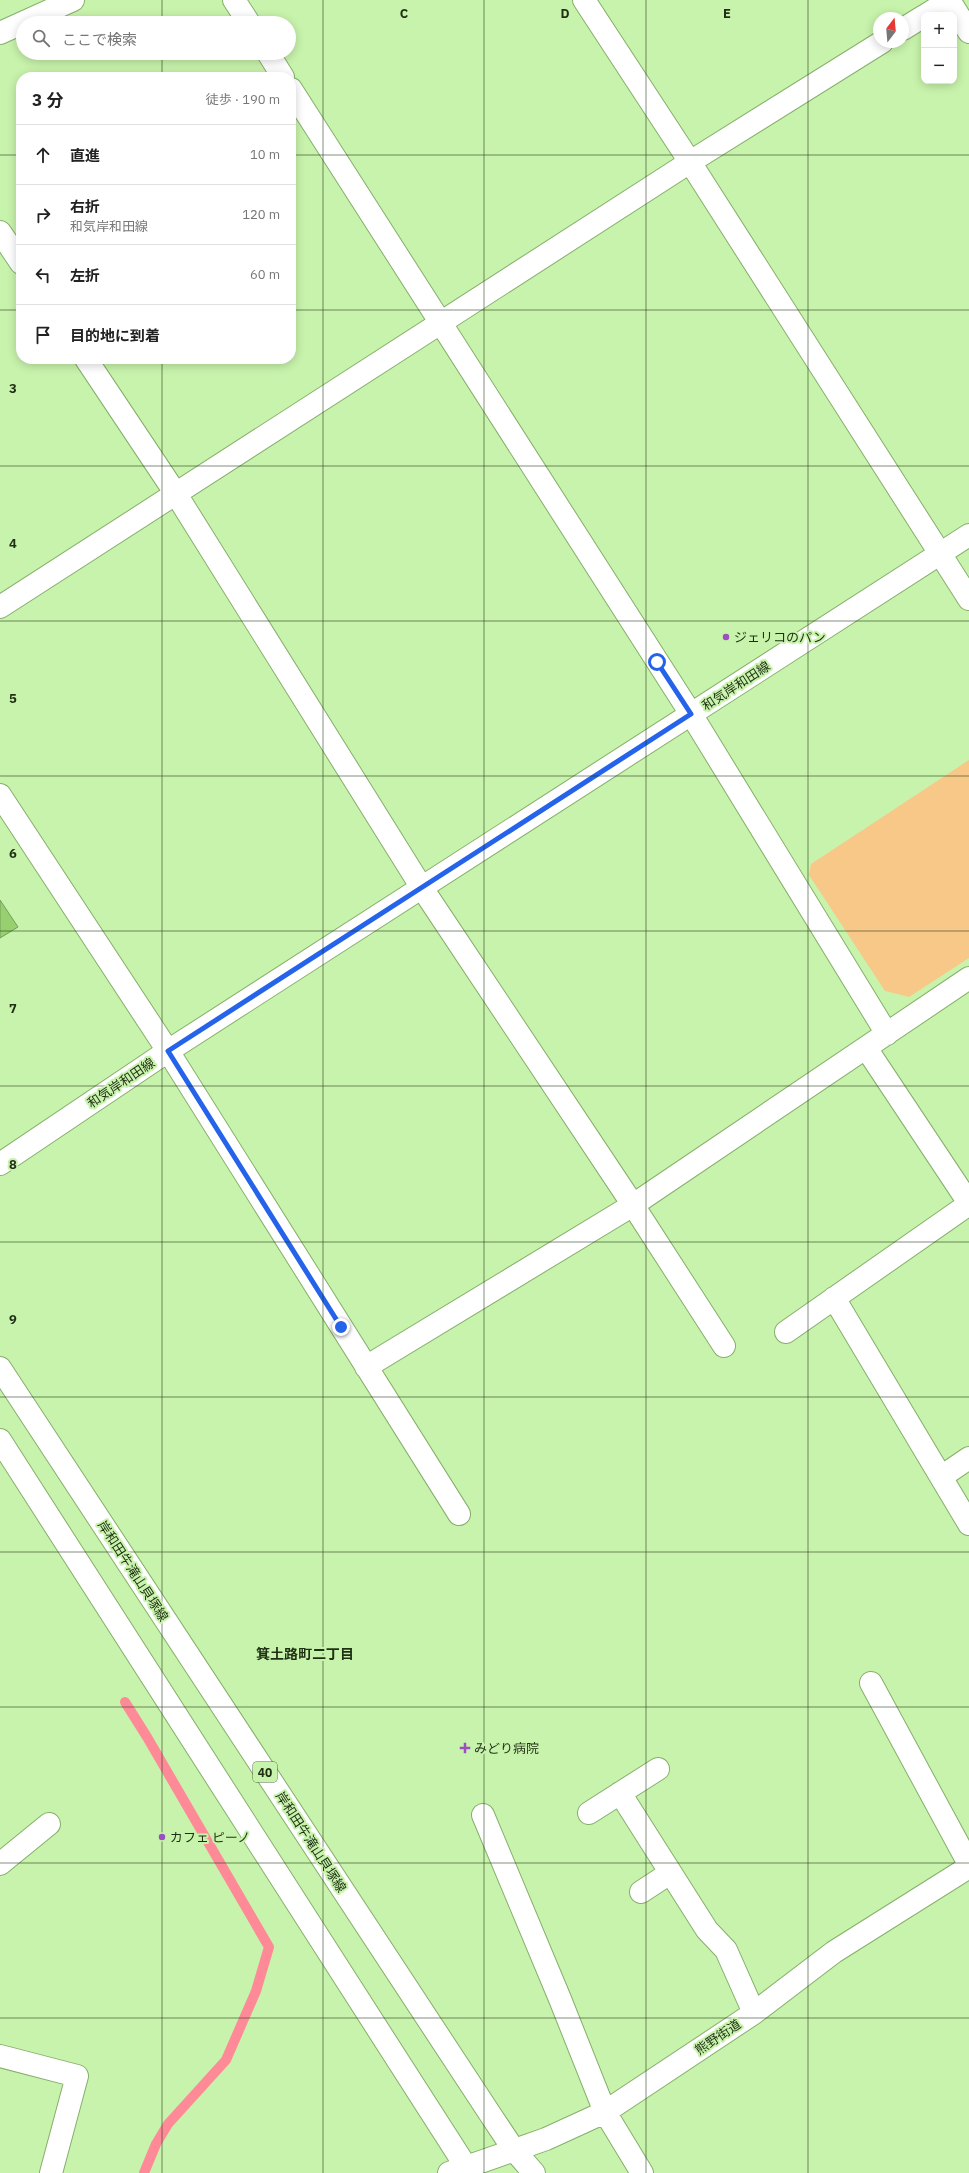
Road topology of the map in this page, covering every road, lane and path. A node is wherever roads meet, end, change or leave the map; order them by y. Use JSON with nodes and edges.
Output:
{"nodes":[{"id":1,"x":74,"y":0,"type":"edge"},
{"id":2,"x":234,"y":0,"type":"edge"},
{"id":3,"x":584,"y":0,"type":"edge"},
{"id":4,"x":950,"y":0,"type":"edge"},
{"id":5,"x":931,"y":12,"type":"edge"},
{"id":6,"x":38,"y":16,"type":"edge"},
{"id":7,"x":244,"y":16,"type":"edge"},
{"id":8,"x":921,"y":18,"type":"edge"},
{"id":9,"x":909,"y":25,"type":"edge"},
{"id":10,"x":16,"y":26,"type":"edge"},
{"id":11,"x":969,"y":32,"type":"edge"},
{"id":12,"x":0,"y":33,"type":"edge"},
{"id":13,"x":873,"y":48,"type":"edge"},
{"id":14,"x":272,"y":60,"type":"edge"},
{"id":15,"x":280,"y":72,"type":"edge"},
{"id":16,"x":296,"y":97,"type":"edge"},
{"id":17,"x":690,"y":162,"type":"junction"},
{"id":18,"x":0,"y":232,"type":"edge"},
{"id":19,"x":16,"y":256,"type":"edge"},
{"id":20,"x":440,"y":324,"type":"junction"},
{"id":21,"x":89,"y":364,"type":"edge"},
{"id":22,"x":176,"y":494,"type":"junction"},
{"id":23,"x":969,"y":535,"type":"edge"},
{"id":24,"x":940,"y":554,"type":"junction"},
{"id":25,"x":969,"y":599,"type":"edge"},
{"id":26,"x":0,"y":607,"type":"edge"},
{"id":27,"x":691,"y":714,"type":"junction"},
{"id":28,"x":0,"y":795,"type":"edge"},
{"id":29,"x":422,"y":888,"type":"junction"},
{"id":30,"x":969,"y":978,"type":"edge"},
{"id":31,"x":886,"y":1034,"type":"junction"},
{"id":32,"x":866,"y":1048,"type":"junction"},
{"id":33,"x":168,"y":1051,"type":"junction"},
{"id":34,"x":0,"y":1164,"type":"edge"},
{"id":35,"x":969,"y":1204,"type":"edge"},
{"id":36,"x":633,"y":1205,"type":"junction"},
{"id":37,"x":834,"y":1298,"type":"junction"},
{"id":38,"x":786,"y":1332,"type":"dead end"},
{"id":39,"x":724,"y":1346,"type":"dead end"},
{"id":40,"x":366,"y":1366,"type":"junction"},
{"id":41,"x":0,"y":1368,"type":"edge"},
{"id":42,"x":0,"y":1440,"type":"edge"},
{"id":43,"x":969,"y":1458,"type":"edge"},
{"id":44,"x":941,"y":1477,"type":"junction"},
{"id":45,"x":459,"y":1514,"type":"dead end"},
{"id":46,"x":969,"y":1524,"type":"edge"},
{"id":47,"x":871,"y":1683,"type":"dead end"},
{"id":48,"x":658,"y":1769,"type":"dead end"},
{"id":49,"x":620,"y":1793,"type":"junction"},
{"id":50,"x":589,"y":1813,"type":"dead end"},
{"id":51,"x":483,"y":1816,"type":"dead end"},
{"id":52,"x":50,"y":1824,"type":"dead end"},
{"id":53,"x":0,"y":1864,"type":"edge"},
{"id":54,"x":969,"y":1865,"type":"edge"},
{"id":55,"x":670,"y":1873,"type":"junction"},
{"id":56,"x":641,"y":1892,"type":"dead end"},
{"id":57,"x":754,"y":2013,"type":"junction"},
{"id":58,"x":0,"y":2056,"type":"edge"},
{"id":59,"x":605,"y":2112,"type":"junction"},
{"id":60,"x":514,"y":2150,"type":"junction"},
{"id":61,"x":463,"y":2171,"type":"edge"},
{"id":62,"x":51,"y":2173,"type":"edge"},
{"id":63,"x":534,"y":2173,"type":"edge"},
{"id":64,"x":642,"y":2173,"type":"edge"}],
"edges":[{"from":1,"to":6,"type":"street"},
{"from":2,"to":7,"type":"street"},
{"from":3,"to":17,"type":"street"},
{"from":4,"to":5,"type":"street"},
{"from":4,"to":11,"type":"street"},
{"from":8,"to":9,"type":"street"},
{"from":10,"to":12,"type":"street"},
{"from":13,"to":17,"type":"street"},
{"from":14,"to":15,"type":"street"},
{"from":16,"to":20,"type":"street"},
{"from":17,"to":20,"type":"street"},
{"from":17,"to":24,"type":"street"},
{"from":18,"to":19,"type":"street"},
{"from":20,"to":22,"type":"street"},
{"from":20,"to":27,"type":"street"},
{"from":21,"to":22,"type":"street"},
{"from":22,"to":26,"type":"street"},
{"from":22,"to":29,"type":"street"},
{"from":23,"to":24,"type":"street","name":"和気岸和田線"},
{"from":24,"to":25,"type":"street"},
{"from":24,"to":27,"type":"street","name":"和気岸和田線"},
{"from":27,"to":29,"type":"street","name":"和気岸和田線"},
{"from":27,"to":31,"type":"street"},
{"from":28,"to":33,"type":"street"},
{"from":29,"to":33,"type":"street","name":"和気岸和田線"},
{"from":29,"to":36,"type":"street"},
{"from":30,"to":31,"type":"street"},
{"from":31,"to":32,"type":"street"},
{"from":32,"to":35,"type":"street"},
{"from":32,"to":36,"type":"street"},
{"from":33,"to":34,"type":"street","name":"和気岸和田線"},
{"from":33,"to":40,"type":"street"},
{"from":35,"to":37,"type":"street"},
{"from":36,"to":39,"type":"street"},
{"from":36,"to":40,"type":"street"},
{"from":37,"to":38,"type":"street"},
{"from":37,"to":44,"type":"street"},
{"from":40,"to":45,"type":"street"},
{"from":41,"to":60,"type":"street","name":"岸和田牛滝山貝塚線","number":"40"},
{"from":42,"to":61,"type":"street"},
{"from":43,"to":44,"type":"street"},
{"from":44,"to":46,"type":"street"},
{"from":47,"to":54,"type":"street"},
{"from":48,"to":49,"type":"street"},
{"from":49,"to":50,"type":"street"},
{"from":49,"to":55,"type":"street"},
{"from":51,"to":59,"type":"street"},
{"from":52,"to":53,"type":"street"},
{"from":54,"to":57,"type":"street","name":"熊野街道"},
{"from":55,"to":56,"type":"street"},
{"from":55,"to":57,"type":"street"},
{"from":57,"to":59,"type":"street","name":"熊野街道"},
{"from":58,"to":62,"type":"street"},
{"from":59,"to":60,"type":"street","name":"熊野街道"},
{"from":59,"to":64,"type":"street"},
{"from":60,"to":61,"type":"street","name":"熊野街道"},
{"from":60,"to":63,"type":"street","name":"岸和田牛滝山貝塚線","number":"40"}]}
